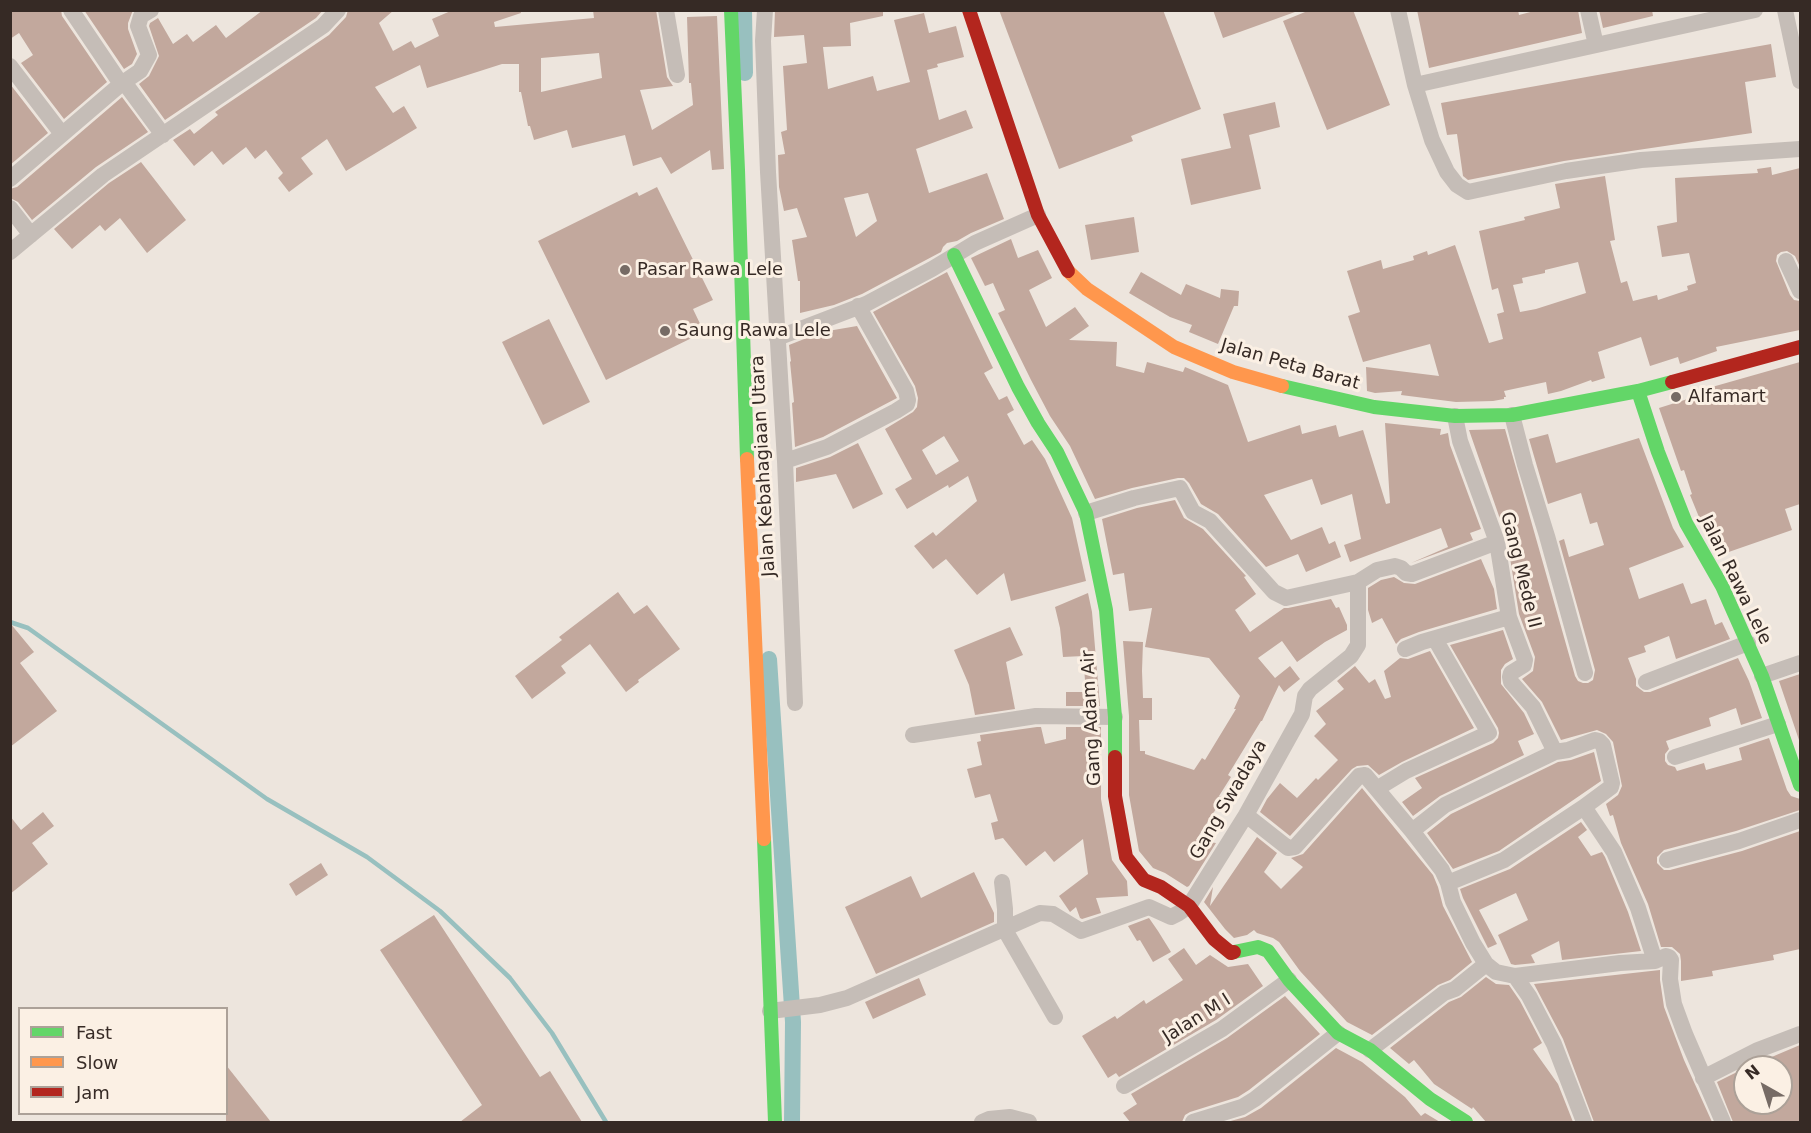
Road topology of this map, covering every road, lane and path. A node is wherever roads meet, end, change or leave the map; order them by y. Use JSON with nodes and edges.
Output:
{"nodes":[{"id":1,"x":70,"y":10,"type":"edge"},
{"id":2,"x":151,"y":10,"type":"edge"},
{"id":3,"x":338,"y":10,"type":"edge"},
{"id":4,"x":666,"y":10,"type":"edge"},
{"id":5,"x":730,"y":10,"type":"edge"},
{"id":6,"x":765,"y":10,"type":"edge"},
{"id":7,"x":969,"y":10,"type":"edge"},
{"id":8,"x":1398,"y":10,"type":"edge"},
{"id":9,"x":1588,"y":10,"type":"edge"},
{"id":10,"x":1755,"y":10,"type":"edge"},
{"id":11,"x":1785,"y":10,"type":"edge"},
{"id":12,"x":1596,"y":45,"type":"junction"},
{"id":13,"x":10,"y":66,"type":"edge"},
{"id":14,"x":677,"y":75,"type":"dead end"},
{"id":15,"x":1800,"y":81,"type":"edge"},
{"id":16,"x":122,"y":83,"type":"junction"},
{"id":17,"x":1415,"y":85,"type":"junction"},
{"id":18,"x":62,"y":134,"type":"junction"},
{"id":19,"x":163,"y":135,"type":"junction"},
{"id":20,"x":1800,"y":149,"type":"edge"},
{"id":21,"x":740,"y":170,"type":"junction"},
{"id":22,"x":766,"y":172,"type":"junction"},
{"id":23,"x":10,"y":179,"type":"edge"},
{"id":24,"x":10,"y":208,"type":"edge"},
{"id":25,"x":1038,"y":215,"type":"junction"},
{"id":26,"x":31,"y":235,"type":"junction"},
{"id":27,"x":10,"y":252,"type":"edge"},
{"id":28,"x":954,"y":255,"type":"junction"},
{"id":29,"x":1786,"y":261,"type":"dead end"},
{"id":30,"x":1800,"y":291,"type":"edge"},
{"id":31,"x":858,"y":306,"type":"junction"},
{"id":32,"x":777,"y":338,"type":"junction"},
{"id":33,"x":1800,"y":347,"type":"edge"},
{"id":34,"x":1638,"y":391,"type":"junction"},
{"id":35,"x":1512,"y":415,"type":"junction"},
{"id":36,"x":1455,"y":416,"type":"junction"},
{"id":37,"x":785,"y":461,"type":"junction"},
{"id":38,"x":1086,"y":513,"type":"junction"},
{"id":39,"x":1497,"y":542,"type":"junction"},
{"id":40,"x":1358,"y":582,"type":"junction"},
{"id":41,"x":1509,"y":617,"type":"junction"},
{"id":42,"x":1435,"y":639,"type":"junction"},
{"id":43,"x":1748,"y":643,"type":"junction"},
{"id":44,"x":1405,"y":650,"type":"dead end"},
{"id":45,"x":1800,"y":663,"type":"edge"},
{"id":46,"x":1585,"y":673,"type":"dead end"},
{"id":47,"x":1762,"y":676,"type":"junction"},
{"id":48,"x":1646,"y":682,"type":"dead end"},
{"id":49,"x":795,"y":703,"type":"dead end"},
{"id":50,"x":1114,"y":717,"type":"junction"},
{"id":51,"x":1778,"y":724,"type":"junction"},
{"id":52,"x":913,"y":735,"type":"dead end"},
{"id":53,"x":1555,"y":752,"type":"junction"},
{"id":54,"x":1675,"y":757,"type":"dead end"},
{"id":55,"x":1800,"y":785,"type":"edge"},
{"id":56,"x":1378,"y":788,"type":"junction"},
{"id":57,"x":1584,"y":807,"type":"junction"},
{"id":58,"x":1246,"y":815,"type":"junction"},
{"id":59,"x":1800,"y":820,"type":"edge"},
{"id":60,"x":1412,"y":831,"type":"junction"},
{"id":61,"x":1667,"y":860,"type":"dead end"},
{"id":62,"x":1002,"y":882,"type":"dead end"},
{"id":63,"x":1448,"y":883,"type":"junction"},
{"id":64,"x":1188,"y":906,"type":"junction"},
{"id":65,"x":1005,"y":930,"type":"junction"},
{"id":66,"x":1655,"y":961,"type":"junction"},
{"id":67,"x":1486,"y":964,"type":"junction"},
{"id":68,"x":1515,"y":976,"type":"junction"},
{"id":69,"x":1289,"y":980,"type":"junction"},
{"id":70,"x":776,"y":1010,"type":"junction"},
{"id":71,"x":1055,"y":1017,"type":"dead end"},
{"id":72,"x":1338,"y":1033,"type":"junction"},
{"id":73,"x":1800,"y":1034,"type":"edge"},
{"id":74,"x":1370,"y":1050,"type":"junction"},
{"id":75,"x":1703,"y":1078,"type":"junction"},
{"id":76,"x":1124,"y":1086,"type":"dead end"},
{"id":77,"x":775,"y":1122,"type":"edge"},
{"id":78,"x":982,"y":1122,"type":"edge"},
{"id":79,"x":1029,"y":1122,"type":"edge"},
{"id":80,"x":1192,"y":1122,"type":"edge"},
{"id":81,"x":1466,"y":1122,"type":"edge"},
{"id":82,"x":1584,"y":1122,"type":"edge"},
{"id":83,"x":1723,"y":1122,"type":"edge"}],
"edges":[{"from":1,"to":16,"type":"street"},
{"from":2,"to":16,"type":"street"},
{"from":3,"to":19,"type":"street"},
{"from":4,"to":14,"type":"street"},
{"from":5,"to":21,"type":"street"},
{"from":6,"to":22,"type":"street","name":"Jalan Kebahagiaan Utara"},
{"from":7,"to":25,"type":"street","name":"Jalan Peta Barat"},
{"from":8,"to":17,"type":"street"},
{"from":9,"to":12,"type":"street"},
{"from":10,"to":12,"type":"street"},
{"from":11,"to":15,"type":"street"},
{"from":12,"to":17,"type":"street"},
{"from":13,"to":18,"type":"street"},
{"from":16,"to":18,"type":"street"},
{"from":16,"to":19,"type":"street"},
{"from":17,"to":20,"type":"street"},
{"from":18,"to":23,"type":"street"},
{"from":19,"to":26,"type":"street"},
{"from":21,"to":22,"type":"street"},
{"from":21,"to":70,"type":"street"},
{"from":22,"to":32,"type":"street","name":"Jalan Kebahagiaan Utara"},
{"from":24,"to":26,"type":"street"},
{"from":25,"to":28,"type":"street"},
{"from":25,"to":36,"type":"street","name":"Jalan Peta Barat"},
{"from":26,"to":27,"type":"street"},
{"from":28,"to":31,"type":"street"},
{"from":28,"to":38,"type":"street","name":"Gang Adam Air"},
{"from":29,"to":30,"type":"street"},
{"from":31,"to":32,"type":"street"},
{"from":31,"to":37,"type":"street"},
{"from":32,"to":37,"type":"street","name":"Jalan Kebahagiaan Utara"},
{"from":33,"to":34,"type":"street","name":"Jalan Peta Barat"},
{"from":34,"to":35,"type":"street","name":"Jalan Peta Barat"},
{"from":34,"to":43,"type":"street","name":"Jalan Rawa Lele"},
{"from":35,"to":36,"type":"street","name":"Jalan Peta Barat"},
{"from":35,"to":46,"type":"street"},
{"from":36,"to":39,"type":"street","name":"Gang Mede II"},
{"from":37,"to":49,"type":"street","name":"Jalan Kebahagiaan Utara"},
{"from":38,"to":40,"type":"street"},
{"from":38,"to":50,"type":"street","name":"Gang Adam Air"},
{"from":39,"to":40,"type":"street"},
{"from":39,"to":41,"type":"street","name":"Gang Mede II"},
{"from":40,"to":58,"type":"street","name":"Gang Swadaya"},
{"from":41,"to":42,"type":"street"},
{"from":41,"to":53,"type":"street","name":"Gang Mede II"},
{"from":42,"to":44,"type":"street"},
{"from":42,"to":56,"type":"street"},
{"from":43,"to":47,"type":"street","name":"Jalan Rawa Lele"},
{"from":43,"to":48,"type":"street"},
{"from":45,"to":47,"type":"street"},
{"from":47,"to":51,"type":"street","name":"Jalan Rawa Lele"},
{"from":50,"to":52,"type":"street"},
{"from":50,"to":64,"type":"street","name":"Gang Adam Air"},
{"from":51,"to":54,"type":"street"},
{"from":51,"to":55,"type":"street","name":"Jalan Rawa Lele"},
{"from":53,"to":57,"type":"street"},
{"from":53,"to":60,"type":"street"},
{"from":56,"to":58,"type":"street"},
{"from":56,"to":60,"type":"street"},
{"from":57,"to":63,"type":"street"},
{"from":57,"to":66,"type":"street"},
{"from":58,"to":64,"type":"street","name":"Gang Swadaya"},
{"from":59,"to":61,"type":"street"},
{"from":60,"to":63,"type":"street"},
{"from":62,"to":65,"type":"street"},
{"from":63,"to":67,"type":"street"},
{"from":64,"to":65,"type":"street"},
{"from":64,"to":69,"type":"street","name":"Gang Adam Air"},
{"from":65,"to":70,"type":"street"},
{"from":65,"to":71,"type":"street"},
{"from":66,"to":68,"type":"street"},
{"from":66,"to":75,"type":"street"},
{"from":67,"to":68,"type":"street"},
{"from":67,"to":74,"type":"street"},
{"from":68,"to":82,"type":"street"},
{"from":69,"to":72,"type":"street","name":"Gang Adam Air"},
{"from":69,"to":76,"type":"street","name":"Jalan M I"},
{"from":70,"to":77,"type":"street"},
{"from":72,"to":74,"type":"street","name":"Gang Adam Air"},
{"from":72,"to":80,"type":"street"},
{"from":73,"to":75,"type":"street"},
{"from":74,"to":81,"type":"street","name":"Gang Adam Air"},
{"from":75,"to":83,"type":"street"},
{"from":78,"to":79,"type":"street"}]}
